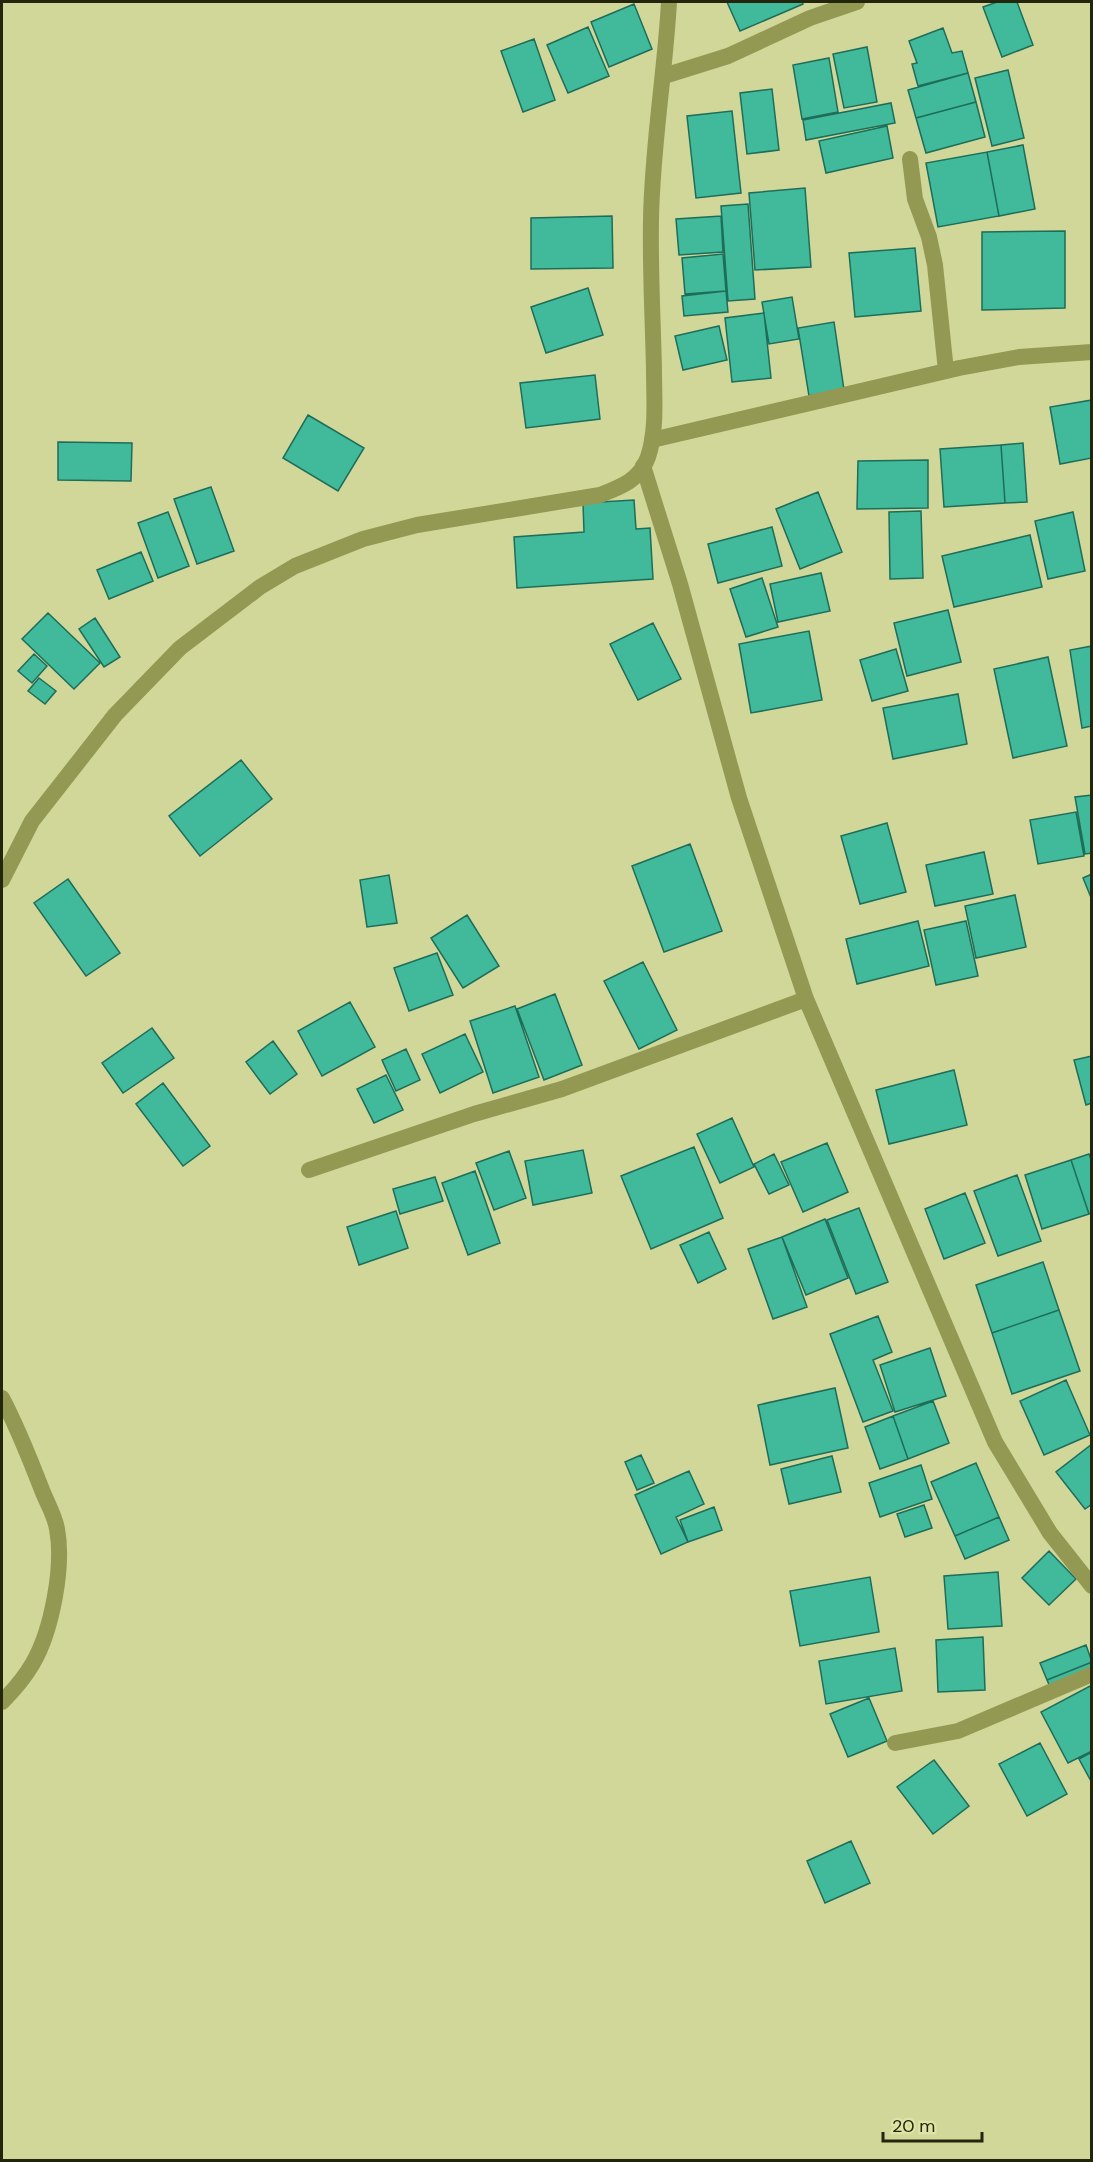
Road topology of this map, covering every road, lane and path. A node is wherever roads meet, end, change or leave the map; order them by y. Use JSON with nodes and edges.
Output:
{"nodes":[{"id":1,"x":669,"y":2,"type":"edge"},
{"id":2,"x":858,"y":2,"type":"edge"},
{"id":3,"x":664,"y":76,"type":"junction"},
{"id":4,"x":910,"y":159,"type":"dead end"},
{"id":5,"x":1092,"y":352,"type":"edge"},
{"id":6,"x":946,"y":371,"type":"junction"},
{"id":7,"x":652,"y":440,"type":"junction"},
{"id":8,"x":643,"y":466,"type":"junction"},
{"id":9,"x":2,"y":880,"type":"edge"},
{"id":10,"x":806,"y":999,"type":"junction"},
{"id":11,"x":309,"y":1170,"type":"dead end"},
{"id":12,"x":2,"y":1398,"type":"edge"},
{"id":13,"x":1092,"y":1586,"type":"edge"},
{"id":14,"x":1092,"y":1674,"type":"edge"},
{"id":15,"x":2,"y":1702,"type":"edge"},
{"id":16,"x":895,"y":1743,"type":"dead end"}],
"edges":[{"from":1,"to":3,"type":"street"},
{"from":2,"to":3,"type":"street"},
{"from":3,"to":7,"type":"street"},
{"from":4,"to":6,"type":"street"},
{"from":5,"to":6,"type":"street"},
{"from":6,"to":7,"type":"street"},
{"from":7,"to":8,"type":"street"},
{"from":8,"to":9,"type":"street"},
{"from":8,"to":10,"type":"street"},
{"from":10,"to":11,"type":"street"},
{"from":10,"to":13,"type":"street"},
{"from":12,"to":15,"type":"street"},
{"from":14,"to":16,"type":"street"}]}
